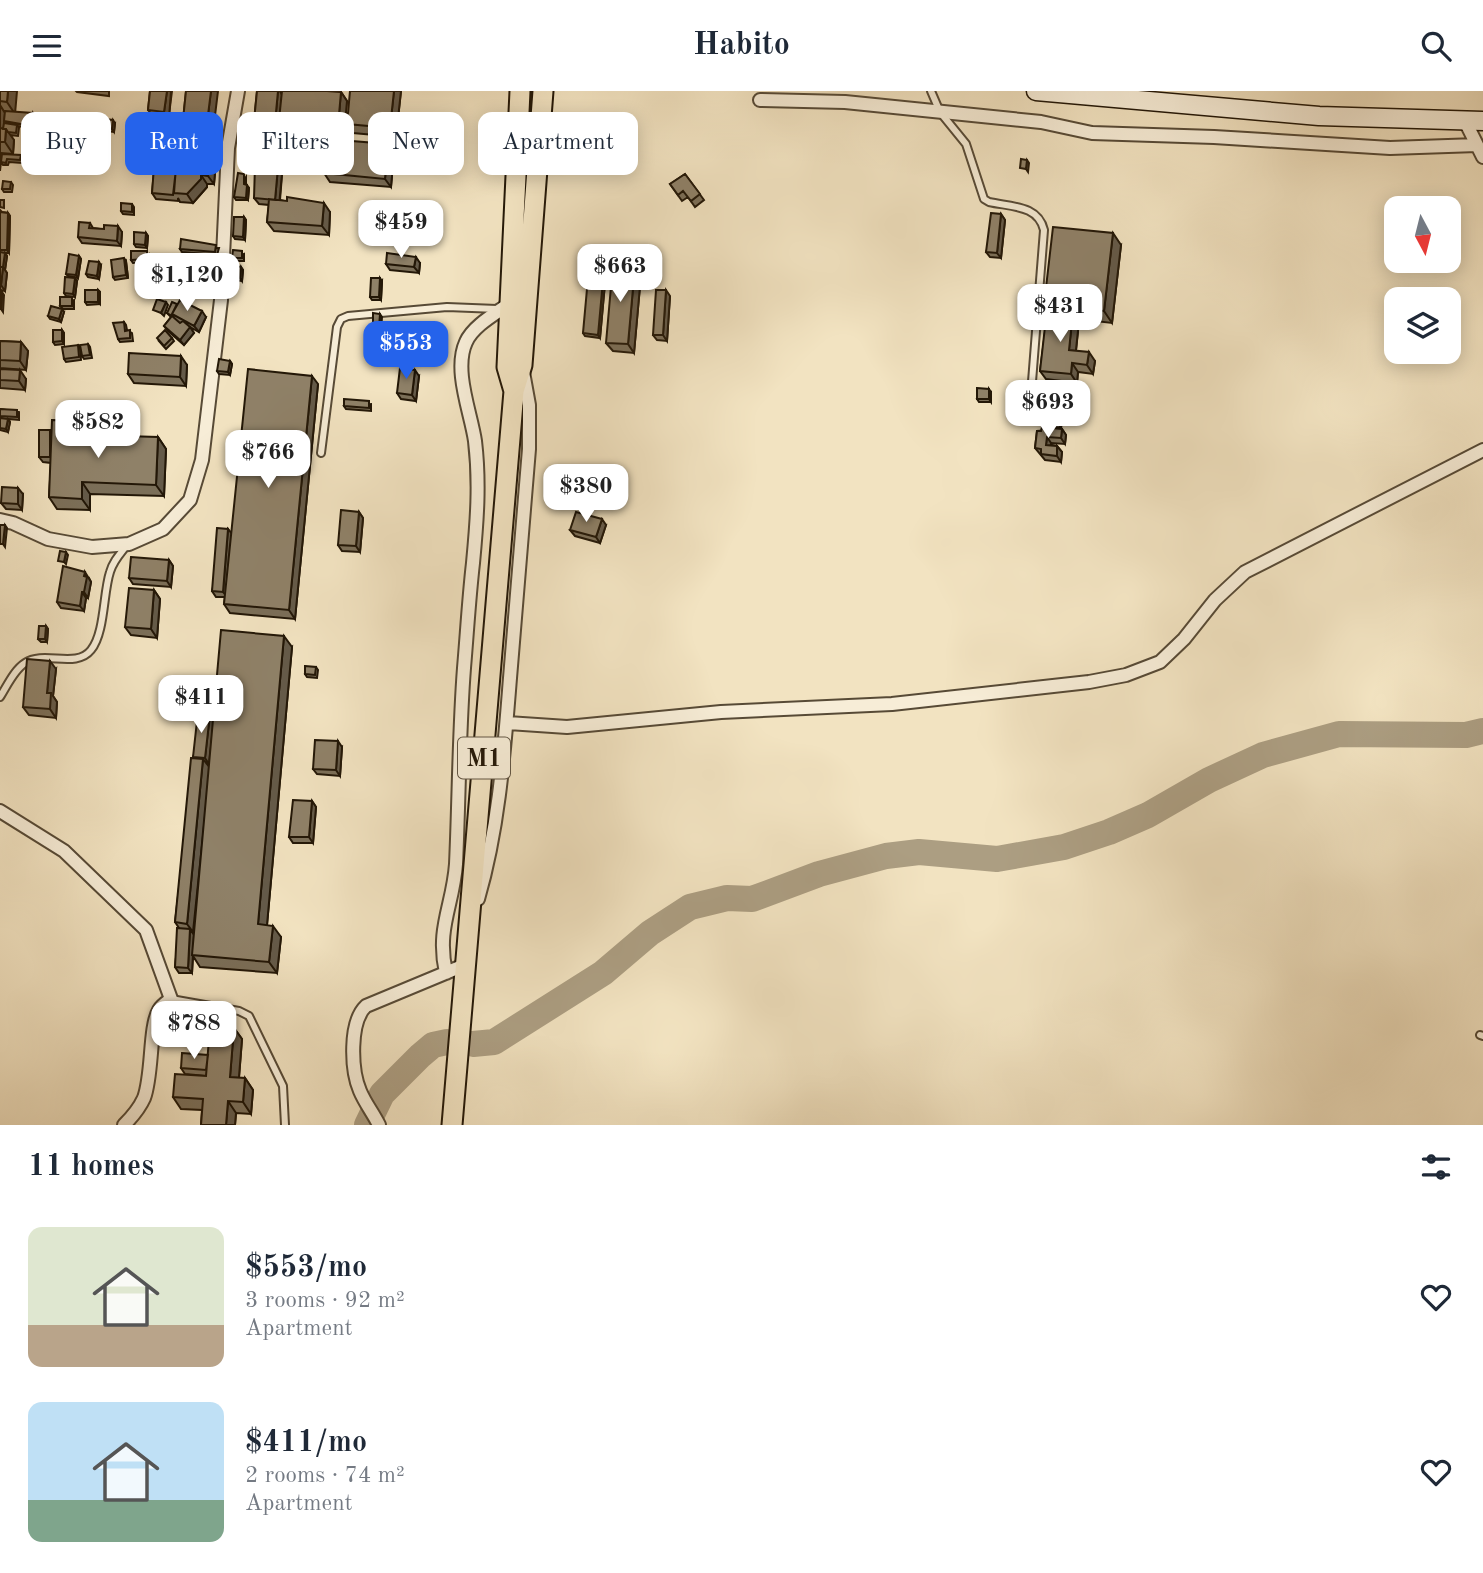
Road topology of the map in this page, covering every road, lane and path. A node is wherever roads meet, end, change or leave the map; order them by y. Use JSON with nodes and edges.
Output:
{"nodes":[{"id":1,"x":238,"y":91,"type":"edge"},
{"id":2,"x":520,"y":91,"type":"edge"},
{"id":3,"x":543,"y":91,"type":"edge"},
{"id":4,"x":932,"y":91,"type":"edge"},
{"id":5,"x":1036,"y":91,"type":"edge"},
{"id":6,"x":1103,"y":94,"type":"edge"},
{"id":7,"x":760,"y":100,"type":"dead end"},
{"id":8,"x":940,"y":112,"type":"junction"},
{"id":9,"x":1474,"y":121,"type":"edge"},
{"id":10,"x":1480,"y":151,"type":"edge"},
{"id":11,"x":506,"y":307,"type":"junction"},
{"id":12,"x":522,"y":365,"type":"junction"},
{"id":13,"x":513,"y":391,"type":"junction"},
{"id":14,"x":1030,"y":407,"type":"dead end"},
{"id":15,"x":1483,"y":450,"type":"edge"},
{"id":16,"x":321,"y":453,"type":"dead end"},
{"id":17,"x":0,"y":520,"type":"edge"},
{"id":18,"x":129,"y":544,"type":"junction"},
{"id":19,"x":0,"y":697,"type":"edge"},
{"id":20,"x":507,"y":723,"type":"junction"},
{"id":21,"x":0,"y":811,"type":"edge"},
{"id":22,"x":471,"y":923,"type":"junction"},
{"id":23,"x":467,"y":964,"type":"junction"},
{"id":24,"x":446,"y":973,"type":"junction"},
{"id":25,"x":172,"y":999,"type":"junction"},
{"id":26,"x":124,"y":1125,"type":"edge"},
{"id":27,"x":285,"y":1125,"type":"edge"},
{"id":28,"x":379,"y":1125,"type":"edge"},
{"id":29,"x":452,"y":1125,"type":"edge"}],
"edges":[{"from":1,"to":18,"type":"street"},
{"from":2,"to":11,"type":"highway","number":"M1"},
{"from":3,"to":12,"type":"highway","number":"M1"},
{"from":4,"to":8,"type":"lane"},
{"from":5,"to":6,"type":"main road"},
{"from":6,"to":9,"type":"main road"},
{"from":7,"to":8,"type":"street"},
{"from":8,"to":10,"type":"street"},
{"from":8,"to":14,"type":"lane"},
{"from":9,"to":10,"type":"street"},
{"from":11,"to":13,"type":"highway","number":"M1"},
{"from":11,"to":16,"type":"lane"},
{"from":11,"to":24,"type":"street"},
{"from":12,"to":13,"type":"highway","number":"M1"},
{"from":12,"to":20,"type":"street"},
{"from":13,"to":22,"type":"highway","number":"M1"},
{"from":15,"to":20,"type":"street"},
{"from":17,"to":18,"type":"street"},
{"from":18,"to":19,"type":"lane"},
{"from":20,"to":22,"type":"street"},
{"from":21,"to":25,"type":"street"},
{"from":22,"to":23,"type":"highway","number":"M1"},
{"from":23,"to":24,"type":"street"},
{"from":23,"to":29,"type":"highway","number":"M1"},
{"from":24,"to":28,"type":"street"},
{"from":25,"to":26,"type":"street"},
{"from":25,"to":27,"type":"lane"}]}
